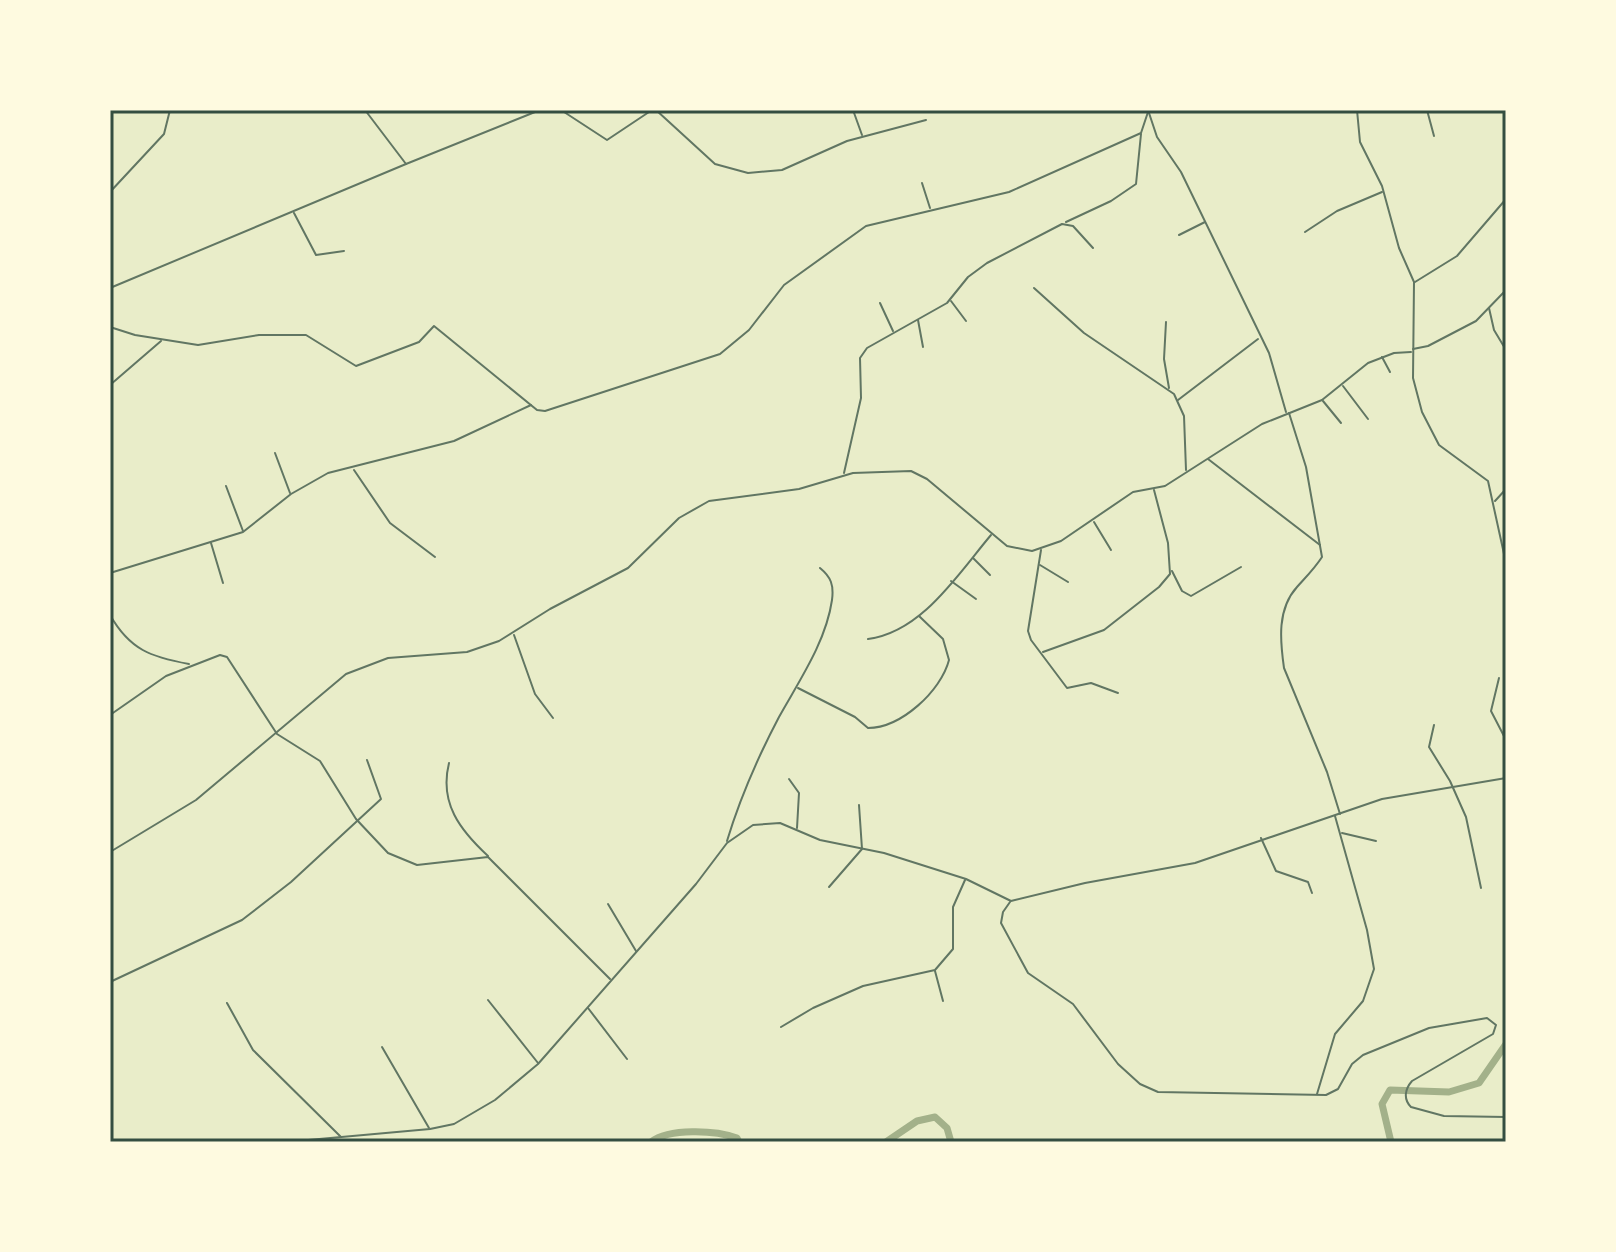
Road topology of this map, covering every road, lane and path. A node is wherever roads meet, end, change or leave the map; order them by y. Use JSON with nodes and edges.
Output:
{"nodes":[{"id":1,"x":170,"y":110,"type":"edge"},
{"id":2,"x":365,"y":110,"type":"edge"},
{"id":3,"x":540,"y":110,"type":"edge"},
{"id":4,"x":561,"y":110,"type":"edge"},
{"id":5,"x":654,"y":110,"type":"edge"},
{"id":6,"x":853,"y":110,"type":"edge"},
{"id":7,"x":1357,"y":110,"type":"edge"},
{"id":8,"x":1427,"y":110,"type":"edge"},
{"id":9,"x":1148,"y":111,"type":"edge"},
{"id":10,"x":926,"y":120,"type":"dead end"},
{"id":11,"x":1141,"y":133,"type":"junction"},
{"id":12,"x":1434,"y":136,"type":"dead end"},
{"id":13,"x":862,"y":137,"type":"junction"},
{"id":14,"x":406,"y":164,"type":"junction"},
{"id":15,"x":922,"y":183,"type":"dead end"},
{"id":16,"x":1383,"y":191,"type":"junction"},
{"id":17,"x":110,"y":192,"type":"edge"},
{"id":18,"x":1506,"y":199,"type":"edge"},
{"id":19,"x":931,"y":209,"type":"junction"},
{"id":20,"x":294,"y":212,"type":"junction"},
{"id":21,"x":1206,"y":222,"type":"junction"},
{"id":22,"x":1064,"y":223,"type":"junction"},
{"id":23,"x":1305,"y":232,"type":"dead end"},
{"id":24,"x":1179,"y":235,"type":"dead end"},
{"id":25,"x":1093,"y":248,"type":"dead end"},
{"id":26,"x":344,"y":251,"type":"dead end"},
{"id":27,"x":1414,"y":282,"type":"junction"},
{"id":28,"x":110,"y":288,"type":"edge"},
{"id":29,"x":1034,"y":288,"type":"dead end"},
{"id":30,"x":1506,"y":290,"type":"edge"},
{"id":31,"x":951,"y":300,"type":"junction"},
{"id":32,"x":880,"y":303,"type":"dead end"},
{"id":33,"x":1489,"y":307,"type":"junction"},
{"id":34,"x":918,"y":319,"type":"junction"},
{"id":35,"x":966,"y":321,"type":"dead end"},
{"id":36,"x":1166,"y":322,"type":"dead end"},
{"id":37,"x":110,"y":327,"type":"edge"},
{"id":38,"x":894,"y":332,"type":"junction"},
{"id":39,"x":1259,"y":338,"type":"junction"},
{"id":40,"x":162,"y":340,"type":"junction"},
{"id":41,"x":923,"y":347,"type":"dead end"},
{"id":42,"x":1506,"y":350,"type":"edge"},
{"id":43,"x":1411,"y":351,"type":"junction"},
{"id":44,"x":1382,"y":356,"type":"junction"},
{"id":45,"x":1390,"y":372,"type":"dead end"},
{"id":46,"x":110,"y":385,"type":"edge"},
{"id":47,"x":1342,"y":385,"type":"junction"},
{"id":48,"x":1170,"y":389,"type":"junction"},
{"id":49,"x":1178,"y":400,"type":"junction"},
{"id":50,"x":1322,"y":400,"type":"junction"},
{"id":51,"x":531,"y":405,"type":"junction"},
{"id":52,"x":1287,"y":412,"type":"junction"},
{"id":53,"x":1368,"y":419,"type":"dead end"},
{"id":54,"x":1341,"y":423,"type":"dead end"},
{"id":55,"x":275,"y":453,"type":"dead end"},
{"id":56,"x":1207,"y":457,"type":"junction"},
{"id":57,"x":353,"y":469,"type":"junction"},
{"id":58,"x":1186,"y":471,"type":"junction"},
{"id":59,"x":844,"y":475,"type":"junction"},
{"id":60,"x":226,"y":486,"type":"dead end"},
{"id":61,"x":1154,"y":489,"type":"junction"},
{"id":62,"x":1506,"y":489,"type":"edge"},
{"id":63,"x":291,"y":494,"type":"junction"},
{"id":64,"x":1495,"y":502,"type":"junction"},
{"id":65,"x":1094,"y":521,"type":"junction"},
{"id":66,"x":243,"y":532,"type":"junction"},
{"id":67,"x":992,"y":534,"type":"junction"},
{"id":68,"x":210,"y":542,"type":"junction"},
{"id":69,"x":1321,"y":546,"type":"junction"},
{"id":70,"x":1041,"y":549,"type":"junction"},
{"id":71,"x":1111,"y":550,"type":"dead end"},
{"id":72,"x":435,"y":557,"type":"dead end"},
{"id":73,"x":972,"y":557,"type":"junction"},
{"id":74,"x":1506,"y":563,"type":"edge"},
{"id":75,"x":1039,"y":565,"type":"junction"},
{"id":76,"x":1241,"y":567,"type":"dead end"},
{"id":77,"x":820,"y":568,"type":"dead end"},
{"id":78,"x":1172,"y":570,"type":"junction"},
{"id":79,"x":110,"y":573,"type":"edge"},
{"id":80,"x":990,"y":575,"type":"dead end"},
{"id":81,"x":950,"y":580,"type":"junction"},
{"id":82,"x":1068,"y":582,"type":"dead end"},
{"id":83,"x":223,"y":583,"type":"dead end"},
{"id":84,"x":976,"y":599,"type":"dead end"},
{"id":85,"x":110,"y":615,"type":"edge"},
{"id":86,"x":919,"y":616,"type":"junction"},
{"id":87,"x":513,"y":634,"type":"junction"},
{"id":88,"x":868,"y":639,"type":"dead end"},
{"id":89,"x":1043,"y":652,"type":"junction"},
{"id":90,"x":191,"y":664,"type":"junction"},
{"id":91,"x":1499,"y":678,"type":"dead end"},
{"id":92,"x":797,"y":688,"type":"junction"},
{"id":93,"x":1118,"y":693,"type":"dead end"},
{"id":94,"x":110,"y":715,"type":"edge"},
{"id":95,"x":553,"y":718,"type":"dead end"},
{"id":96,"x":1434,"y":725,"type":"dead end"},
{"id":97,"x":277,"y":734,"type":"junction"},
{"id":98,"x":1506,"y":740,"type":"edge"},
{"id":99,"x":367,"y":760,"type":"dead end"},
{"id":100,"x":449,"y":763,"type":"dead end"},
{"id":101,"x":1506,"y":778,"type":"edge"},
{"id":102,"x":789,"y":779,"type":"dead end"},
{"id":103,"x":1454,"y":788,"type":"junction"},
{"id":104,"x":859,"y":805,"type":"dead end"},
{"id":105,"x":1340,"y":814,"type":"junction"},
{"id":106,"x":1335,"y":815,"type":"junction"},
{"id":107,"x":356,"y":819,"type":"junction"},
{"id":108,"x":797,"y":829,"type":"junction"},
{"id":109,"x":1340,"y":833,"type":"junction"},
{"id":110,"x":1261,"y":838,"type":"junction"},
{"id":111,"x":1376,"y":841,"type":"dead end"},
{"id":112,"x":727,"y":843,"type":"junction"},
{"id":113,"x":862,"y":849,"type":"junction"},
{"id":114,"x":110,"y":852,"type":"edge"},
{"id":115,"x":488,"y":857,"type":"junction"},
{"id":116,"x":966,"y":879,"type":"junction"},
{"id":117,"x":829,"y":887,"type":"dead end"},
{"id":118,"x":1481,"y":888,"type":"dead end"},
{"id":119,"x":1312,"y":893,"type":"dead end"},
{"id":120,"x":1011,"y":901,"type":"junction"},
{"id":121,"x":608,"y":904,"type":"dead end"},
{"id":122,"x":636,"y":951,"type":"junction"},
{"id":123,"x":935,"y":970,"type":"junction"},
{"id":124,"x":610,"y":979,"type":"junction"},
{"id":125,"x":110,"y":982,"type":"edge"},
{"id":126,"x":488,"y":1000,"type":"dead end"},
{"id":127,"x":943,"y":1001,"type":"dead end"},
{"id":128,"x":227,"y":1003,"type":"dead end"},
{"id":129,"x":588,"y":1007,"type":"junction"},
{"id":130,"x":781,"y":1027,"type":"dead end"},
{"id":131,"x":382,"y":1047,"type":"dead end"},
{"id":132,"x":627,"y":1059,"type":"dead end"},
{"id":133,"x":538,"y":1064,"type":"junction"},
{"id":134,"x":1317,"y":1095,"type":"junction"},
{"id":135,"x":1506,"y":1117,"type":"edge"},
{"id":136,"x":430,"y":1129,"type":"junction"},
{"id":137,"x":344,"y":1139,"type":"edge"},
{"id":138,"x":286,"y":1142,"type":"edge"}],
"edges":[{"from":1,"to":17,"type":"street"},
{"from":2,"to":14,"type":"street"},
{"from":3,"to":14,"type":"street"},
{"from":4,"to":5,"type":"street"},
{"from":5,"to":13,"type":"street"},
{"from":6,"to":13,"type":"street"},
{"from":7,"to":16,"type":"street"},
{"from":8,"to":12,"type":"street"},
{"from":9,"to":11,"type":"street"},
{"from":9,"to":21,"type":"street"},
{"from":10,"to":13,"type":"street"},
{"from":11,"to":19,"type":"street"},
{"from":11,"to":22,"type":"street"},
{"from":14,"to":20,"type":"street"},
{"from":15,"to":19,"type":"street"},
{"from":16,"to":23,"type":"street"},
{"from":16,"to":27,"type":"street"},
{"from":18,"to":27,"type":"street"},
{"from":19,"to":51,"type":"street"},
{"from":20,"to":26,"type":"street"},
{"from":20,"to":28,"type":"street"},
{"from":21,"to":24,"type":"street"},
{"from":21,"to":39,"type":"street"},
{"from":22,"to":25,"type":"street"},
{"from":22,"to":31,"type":"street"},
{"from":27,"to":43,"type":"street"},
{"from":29,"to":48,"type":"street"},
{"from":30,"to":33,"type":"street"},
{"from":31,"to":34,"type":"street"},
{"from":31,"to":35,"type":"street"},
{"from":32,"to":38,"type":"street"},
{"from":33,"to":42,"type":"street"},
{"from":33,"to":43,"type":"street"},
{"from":34,"to":38,"type":"street"},
{"from":34,"to":41,"type":"street"},
{"from":36,"to":48,"type":"street"},
{"from":37,"to":40,"type":"street"},
{"from":38,"to":59,"type":"street"},
{"from":39,"to":49,"type":"street"},
{"from":39,"to":52,"type":"street"},
{"from":40,"to":46,"type":"street"},
{"from":40,"to":51,"type":"street"},
{"from":43,"to":44,"type":"street"},
{"from":43,"to":64,"type":"street"},
{"from":44,"to":45,"type":"street"},
{"from":44,"to":47,"type":"street"},
{"from":47,"to":50,"type":"street"},
{"from":47,"to":53,"type":"street"},
{"from":48,"to":49,"type":"street"},
{"from":49,"to":58,"type":"street"},
{"from":50,"to":52,"type":"street"},
{"from":50,"to":54,"type":"street"},
{"from":51,"to":57,"type":"street"},
{"from":52,"to":56,"type":"street"},
{"from":52,"to":69,"type":"street"},
{"from":55,"to":63,"type":"street"},
{"from":56,"to":58,"type":"street"},
{"from":56,"to":69,"type":"street"},
{"from":57,"to":63,"type":"street"},
{"from":57,"to":72,"type":"street"},
{"from":58,"to":61,"type":"street"},
{"from":59,"to":67,"type":"street"},
{"from":59,"to":87,"type":"street"},
{"from":60,"to":66,"type":"street"},
{"from":61,"to":65,"type":"street"},
{"from":61,"to":78,"type":"street"},
{"from":62,"to":64,"type":"street"},
{"from":63,"to":66,"type":"street"},
{"from":64,"to":74,"type":"street"},
{"from":65,"to":70,"type":"street"},
{"from":65,"to":71,"type":"street"},
{"from":66,"to":68,"type":"street"},
{"from":67,"to":70,"type":"street"},
{"from":67,"to":73,"type":"street"},
{"from":68,"to":79,"type":"street"},
{"from":68,"to":83,"type":"street"},
{"from":69,"to":105,"type":"street"},
{"from":70,"to":75,"type":"street"},
{"from":73,"to":80,"type":"street"},
{"from":73,"to":81,"type":"street"},
{"from":75,"to":82,"type":"street"},
{"from":75,"to":89,"type":"street"},
{"from":76,"to":78,"type":"street"},
{"from":77,"to":92,"type":"street"},
{"from":78,"to":89,"type":"street"},
{"from":81,"to":84,"type":"street"},
{"from":81,"to":86,"type":"street"},
{"from":85,"to":90,"type":"street"},
{"from":86,"to":88,"type":"street"},
{"from":86,"to":92,"type":"street"},
{"from":87,"to":95,"type":"street"},
{"from":87,"to":97,"type":"street"},
{"from":89,"to":93,"type":"street"},
{"from":90,"to":94,"type":"street"},
{"from":90,"to":97,"type":"street"},
{"from":91,"to":98,"type":"street"},
{"from":92,"to":112,"type":"street"},
{"from":96,"to":103,"type":"street"},
{"from":97,"to":107,"type":"street"},
{"from":97,"to":114,"type":"street"},
{"from":99,"to":107,"type":"street"},
{"from":100,"to":115,"type":"street"},
{"from":101,"to":103,"type":"street"},
{"from":102,"to":108,"type":"street"},
{"from":103,"to":105,"type":"street"},
{"from":103,"to":118,"type":"street"},
{"from":104,"to":113,"type":"street"},
{"from":105,"to":106,"type":"street"},
{"from":106,"to":109,"type":"street"},
{"from":106,"to":110,"type":"street"},
{"from":107,"to":115,"type":"street"},
{"from":107,"to":125,"type":"street"},
{"from":108,"to":112,"type":"street"},
{"from":108,"to":113,"type":"street"},
{"from":109,"to":111,"type":"street"},
{"from":109,"to":134,"type":"street"},
{"from":110,"to":119,"type":"street"},
{"from":110,"to":120,"type":"street"},
{"from":112,"to":122,"type":"street"},
{"from":113,"to":116,"type":"street"},
{"from":113,"to":117,"type":"street"},
{"from":115,"to":124,"type":"street"},
{"from":116,"to":120,"type":"street"},
{"from":116,"to":123,"type":"street"},
{"from":120,"to":134,"type":"street"},
{"from":121,"to":122,"type":"street"},
{"from":122,"to":124,"type":"street"},
{"from":123,"to":127,"type":"street"},
{"from":123,"to":130,"type":"street"},
{"from":124,"to":129,"type":"street"},
{"from":126,"to":133,"type":"street"},
{"from":128,"to":137,"type":"street"},
{"from":129,"to":132,"type":"street"},
{"from":129,"to":133,"type":"street"},
{"from":131,"to":136,"type":"street"},
{"from":133,"to":136,"type":"street"},
{"from":134,"to":135,"type":"street"},
{"from":136,"to":137,"type":"street"},
{"from":137,"to":138,"type":"street"}]}
